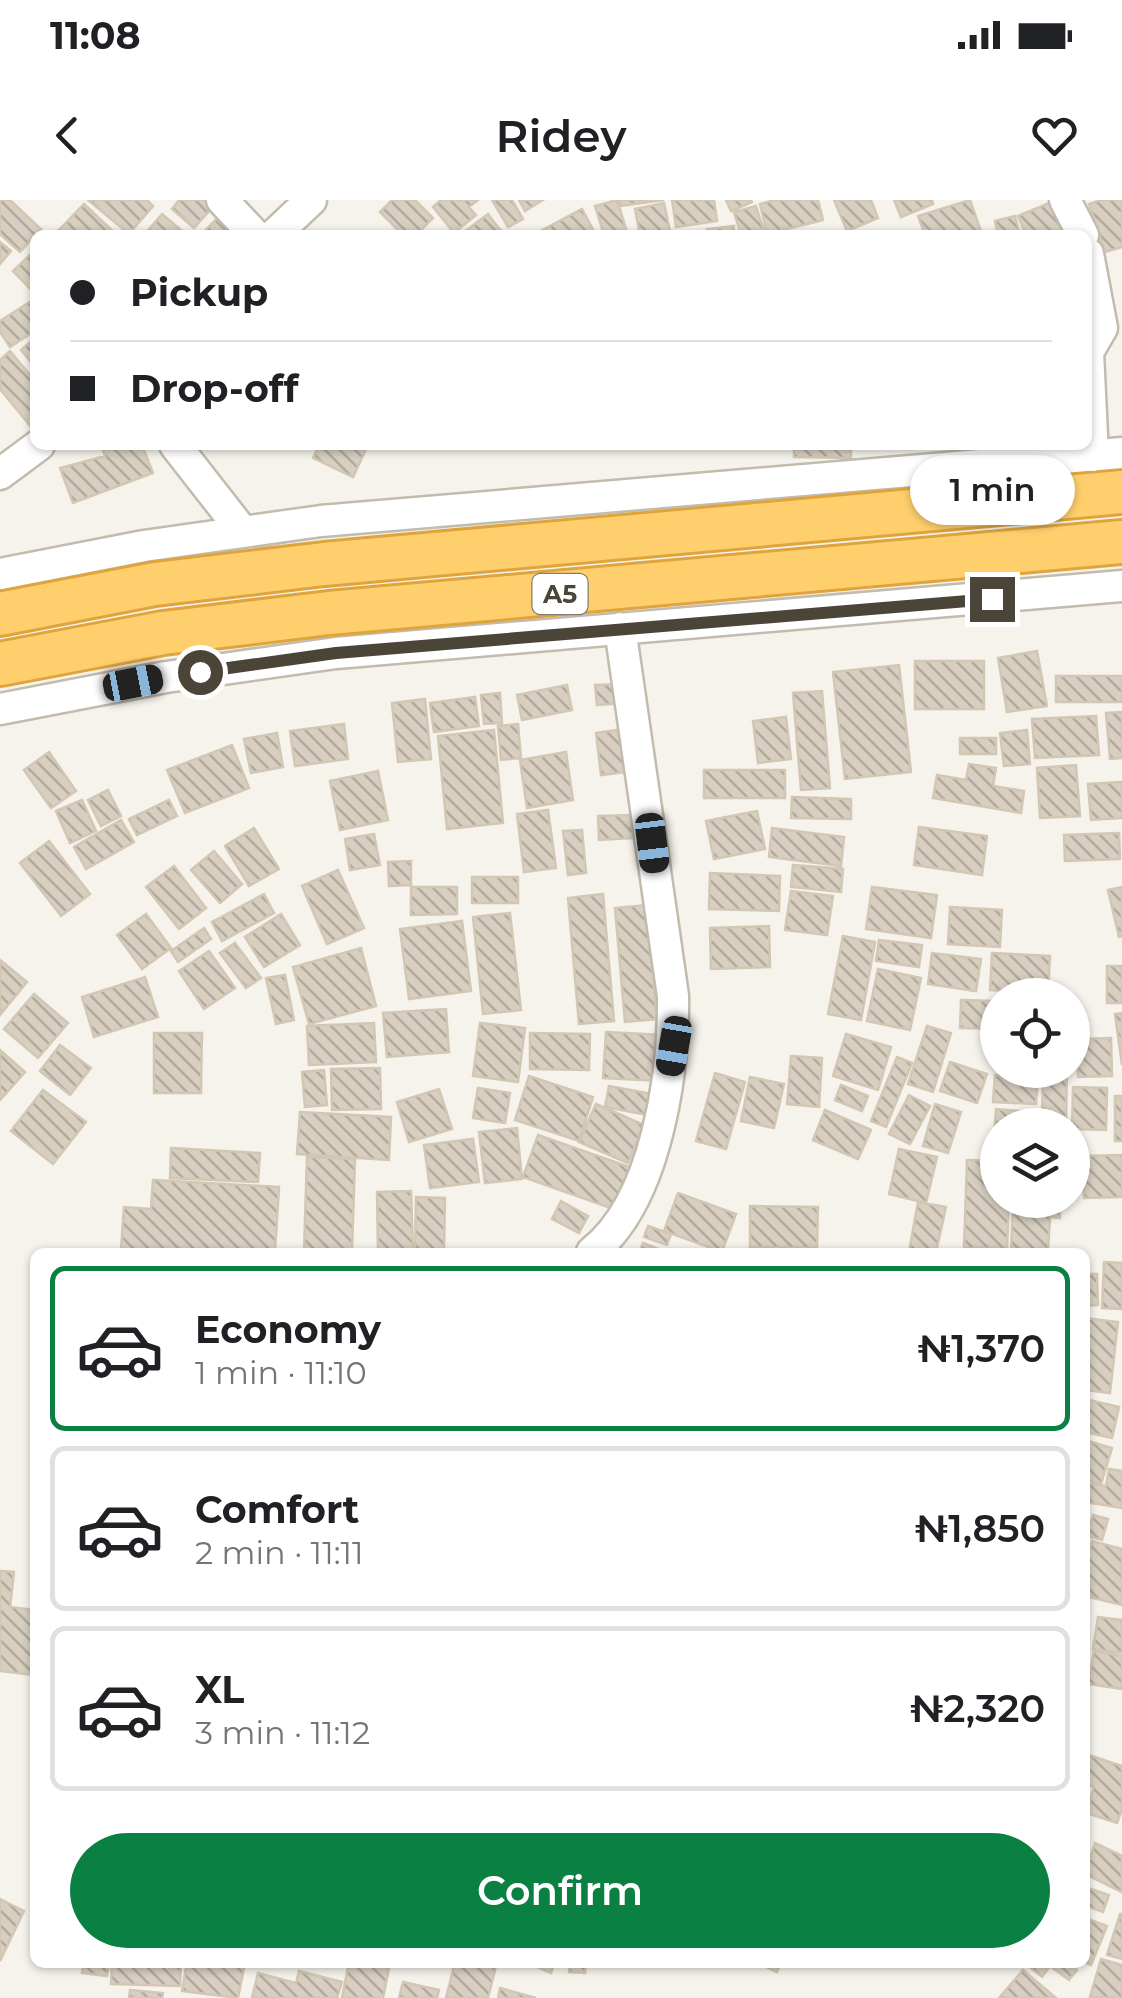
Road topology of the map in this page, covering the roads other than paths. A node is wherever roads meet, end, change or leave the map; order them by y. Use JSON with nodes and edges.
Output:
{"nodes":[{"id":1,"x":222,"y":200,"type":"edge"},
{"id":2,"x":311,"y":200,"type":"edge"},
{"id":3,"x":1065,"y":200,"type":"edge"},
{"id":4,"x":250,"y":230,"type":"edge"},
{"id":5,"x":279,"y":230,"type":"edge"},
{"id":6,"x":1080,"y":230,"type":"edge"},
{"id":7,"x":1092,"y":275,"type":"edge"},
{"id":8,"x":1092,"y":345,"type":"edge"},
{"id":9,"x":1092,"y":373,"type":"edge"},
{"id":10,"x":33,"y":450,"type":"edge"},
{"id":11,"x":178,"y":450,"type":"edge"},
{"id":12,"x":1108,"y":455,"type":"edge"},
{"id":13,"x":0,"y":474,"type":"edge"},
{"id":14,"x":1122,"y":492,"type":"edge"},
{"id":15,"x":243,"y":532,"type":"junction"},
{"id":16,"x":1122,"y":542,"type":"edge"},
{"id":17,"x":0,"y":574,"type":"edge"},
{"id":18,"x":1122,"y":586,"type":"edge"},
{"id":19,"x":0,"y":614,"type":"edge"},
{"id":20,"x":620,"y":628,"type":"junction"},
{"id":21,"x":0,"y":664,"type":"edge"},
{"id":22,"x":0,"y":709,"type":"edge"},
{"id":23,"x":596,"y":1248,"type":"edge"}],
"edges":[{"from":1,"to":4,"type":"street"},
{"from":2,"to":5,"type":"street"},
{"from":3,"to":6,"type":"street"},
{"from":7,"to":8,"type":"street"},
{"from":9,"to":12,"type":"street"},
{"from":10,"to":13,"type":"street"},
{"from":11,"to":15,"type":"street"},
{"from":12,"to":15,"type":"street"},
{"from":14,"to":19,"type":"highway","number":"A5"},
{"from":15,"to":17,"type":"street"},
{"from":16,"to":21,"type":"highway","number":"A5"},
{"from":18,"to":20,"type":"street"},
{"from":20,"to":22,"type":"street"},
{"from":20,"to":23,"type":"street"}]}
